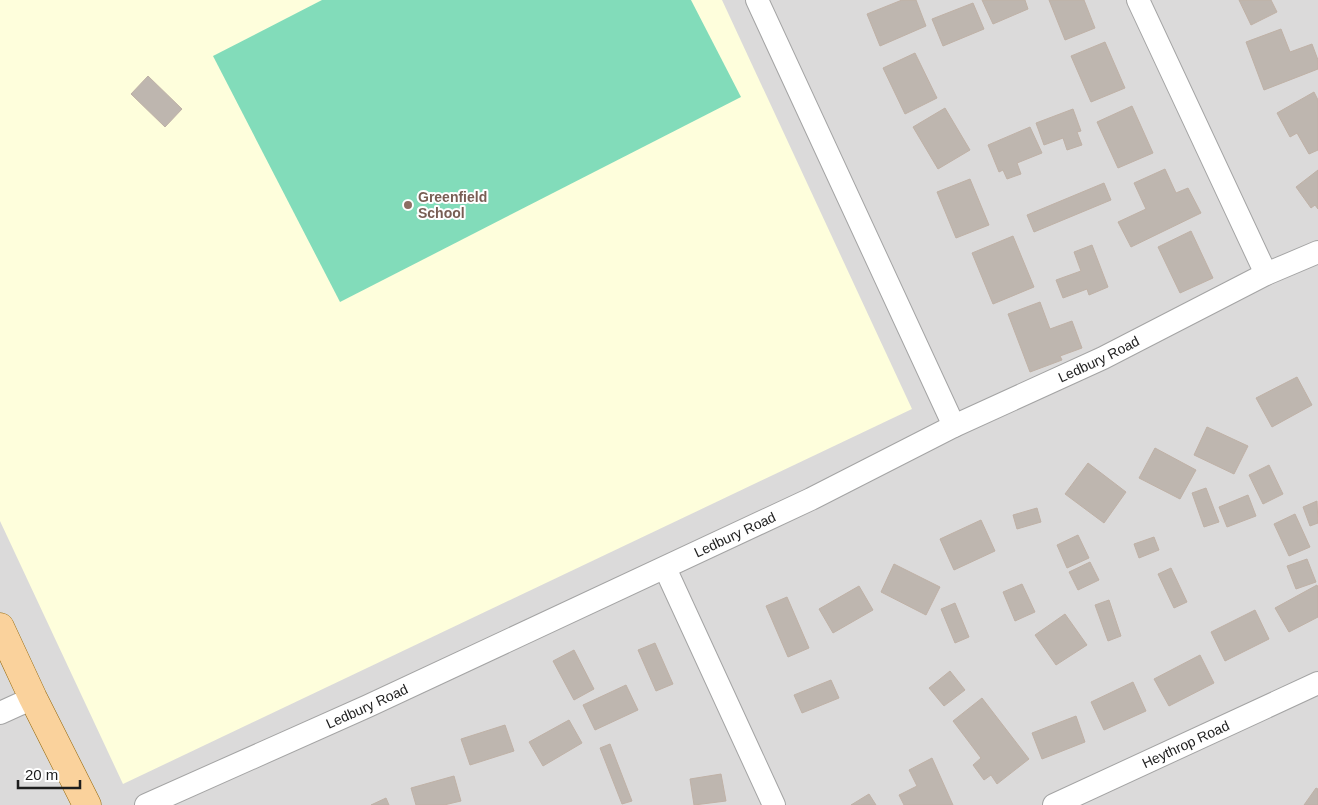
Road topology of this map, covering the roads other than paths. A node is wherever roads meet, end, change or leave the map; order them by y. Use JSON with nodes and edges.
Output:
{"nodes":[{"id":1,"x":757,"y":0,"type":"edge"},
{"id":2,"x":1138,"y":0,"type":"edge"},
{"id":3,"x":1318,"y":252,"type":"edge"},
{"id":4,"x":1266,"y":274,"type":"junction"},
{"id":5,"x":954,"y":426,"type":"junction"},
{"id":6,"x":665,"y":568,"type":"junction"},
{"id":7,"x":0,"y":627,"type":"edge"},
{"id":8,"x":1318,"y":683,"type":"edge"},
{"id":9,"x":33,"y":698,"type":"junction"},
{"id":10,"x":0,"y":714,"type":"edge"},
{"id":11,"x":87,"y":805,"type":"edge"},
{"id":12,"x":146,"y":805,"type":"edge"},
{"id":13,"x":774,"y":805,"type":"edge"},
{"id":14,"x":1054,"y":805,"type":"edge"}],
"edges":[{"from":1,"to":5,"type":"street"},
{"from":2,"to":4,"type":"street"},
{"from":3,"to":4,"type":"street","name":"Ledbury Road"},
{"from":4,"to":5,"type":"street","name":"Ledbury Road"},
{"from":5,"to":6,"type":"street","name":"Ledbury Road"},
{"from":6,"to":12,"type":"street","name":"Ledbury Road"},
{"from":6,"to":13,"type":"street"},
{"from":7,"to":9,"type":"main road"},
{"from":8,"to":14,"type":"street","name":"Heythrop Road"},
{"from":9,"to":10,"type":"street"},
{"from":9,"to":11,"type":"main road"}]}
